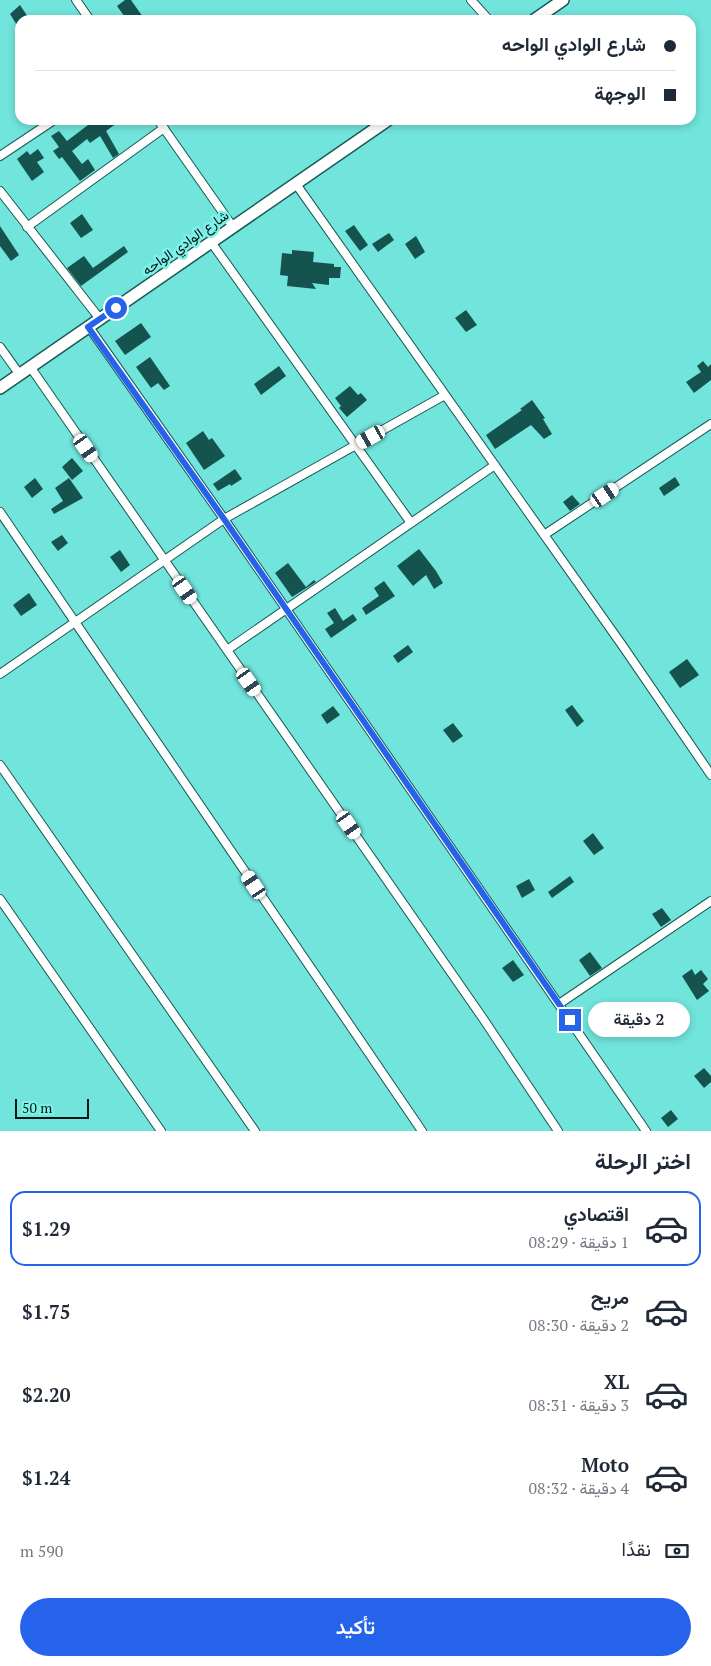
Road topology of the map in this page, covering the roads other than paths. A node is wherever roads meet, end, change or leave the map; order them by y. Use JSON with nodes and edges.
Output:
{"nodes":[{"id":1,"x":76,"y":0,"type":"edge"},
{"id":2,"x":471,"y":0,"type":"edge"},
{"id":3,"x":563,"y":0,"type":"edge"},
{"id":4,"x":86,"y":15,"type":"edge"},
{"id":5,"x":484,"y":15,"type":"edge"},
{"id":6,"x":541,"y":15,"type":"edge"},
{"id":7,"x":46,"y":125,"type":"edge"},
{"id":8,"x":162,"y":125,"type":"edge"},
{"id":9,"x":381,"y":125,"type":"edge"},
{"id":10,"x":164,"y":128,"type":"junction"},
{"id":11,"x":0,"y":156,"type":"edge"},
{"id":12,"x":296,"y":184,"type":"junction"},
{"id":13,"x":0,"y":191,"type":"edge"},
{"id":14,"x":27,"y":227,"type":"junction"},
{"id":15,"x":233,"y":228,"type":"junction"},
{"id":16,"x":212,"y":242,"type":"junction"},
{"id":17,"x":100,"y":319,"type":"junction"},
{"id":18,"x":88,"y":327,"type":"junction"},
{"id":19,"x":0,"y":347,"type":"edge"},
{"id":20,"x":30,"y":368,"type":"junction"},
{"id":21,"x":20,"y":375,"type":"junction"},
{"id":22,"x":0,"y":388,"type":"edge"},
{"id":23,"x":445,"y":395,"type":"junction"},
{"id":24,"x":711,"y":424,"type":"edge"},
{"id":25,"x":356,"y":445,"type":"junction"},
{"id":26,"x":495,"y":466,"type":"junction"},
{"id":27,"x":0,"y":512,"type":"edge"},
{"id":28,"x":224,"y":519,"type":"junction"},
{"id":29,"x":410,"y":524,"type":"junction"},
{"id":30,"x":544,"y":535,"type":"junction"},
{"id":31,"x":164,"y":560,"type":"junction"},
{"id":32,"x":286,"y":609,"type":"junction"},
{"id":33,"x":75,"y":622,"type":"junction"},
{"id":34,"x":226,"y":650,"type":"junction"},
{"id":35,"x":0,"y":674,"type":"edge"},
{"id":36,"x":0,"y":765,"type":"edge"},
{"id":37,"x":711,"y":775,"type":"edge"},
{"id":38,"x":0,"y":899,"type":"edge"},
{"id":39,"x":711,"y":901,"type":"edge"},
{"id":40,"x":559,"y":1004,"type":"junction"},
{"id":41,"x":161,"y":1131,"type":"edge"},
{"id":42,"x":255,"y":1131,"type":"edge"},
{"id":43,"x":422,"y":1131,"type":"edge"},
{"id":44,"x":558,"y":1131,"type":"edge"},
{"id":45,"x":646,"y":1131,"type":"edge"}],
"edges":[{"from":1,"to":4,"type":"street"},
{"from":2,"to":5,"type":"street"},
{"from":3,"to":6,"type":"main road"},
{"from":7,"to":11,"type":"street"},
{"from":8,"to":10,"type":"street"},
{"from":9,"to":12,"type":"main road","name":"شارع الوادي الواحه"},
{"from":10,"to":14,"type":"street"},
{"from":10,"to":15,"type":"street"},
{"from":12,"to":15,"type":"main road","name":"شارع الوادي الواحه"},
{"from":12,"to":23,"type":"street"},
{"from":13,"to":14,"type":"street"},
{"from":14,"to":17,"type":"street"},
{"from":15,"to":16,"type":"main road","name":"شارع الوادي الواحه"},
{"from":16,"to":17,"type":"main road","name":"شارع الوادي الواحه"},
{"from":16,"to":25,"type":"street"},
{"from":17,"to":18,"type":"main road","name":"شارع الوادي الواحه"},
{"from":18,"to":20,"type":"main road","name":"شارع الوادي الواحه"},
{"from":18,"to":28,"type":"street"},
{"from":19,"to":21,"type":"street"},
{"from":20,"to":21,"type":"main road","name":"شارع الوادي الواحه"},
{"from":20,"to":31,"type":"street"},
{"from":21,"to":22,"type":"main road","name":"شارع الوادي الواحه"},
{"from":23,"to":25,"type":"street"},
{"from":23,"to":26,"type":"street"},
{"from":24,"to":30,"type":"street"},
{"from":25,"to":28,"type":"street"},
{"from":25,"to":29,"type":"street"},
{"from":26,"to":29,"type":"street"},
{"from":26,"to":30,"type":"street"},
{"from":27,"to":33,"type":"street"},
{"from":28,"to":31,"type":"street"},
{"from":28,"to":32,"type":"street"},
{"from":29,"to":32,"type":"street"},
{"from":30,"to":37,"type":"street"},
{"from":31,"to":33,"type":"street"},
{"from":31,"to":34,"type":"street"},
{"from":32,"to":34,"type":"street"},
{"from":32,"to":40,"type":"street"},
{"from":33,"to":35,"type":"street"},
{"from":33,"to":43,"type":"street"},
{"from":34,"to":44,"type":"street"},
{"from":36,"to":42,"type":"street"},
{"from":38,"to":41,"type":"street"},
{"from":39,"to":40,"type":"street"},
{"from":40,"to":45,"type":"street"}]}
